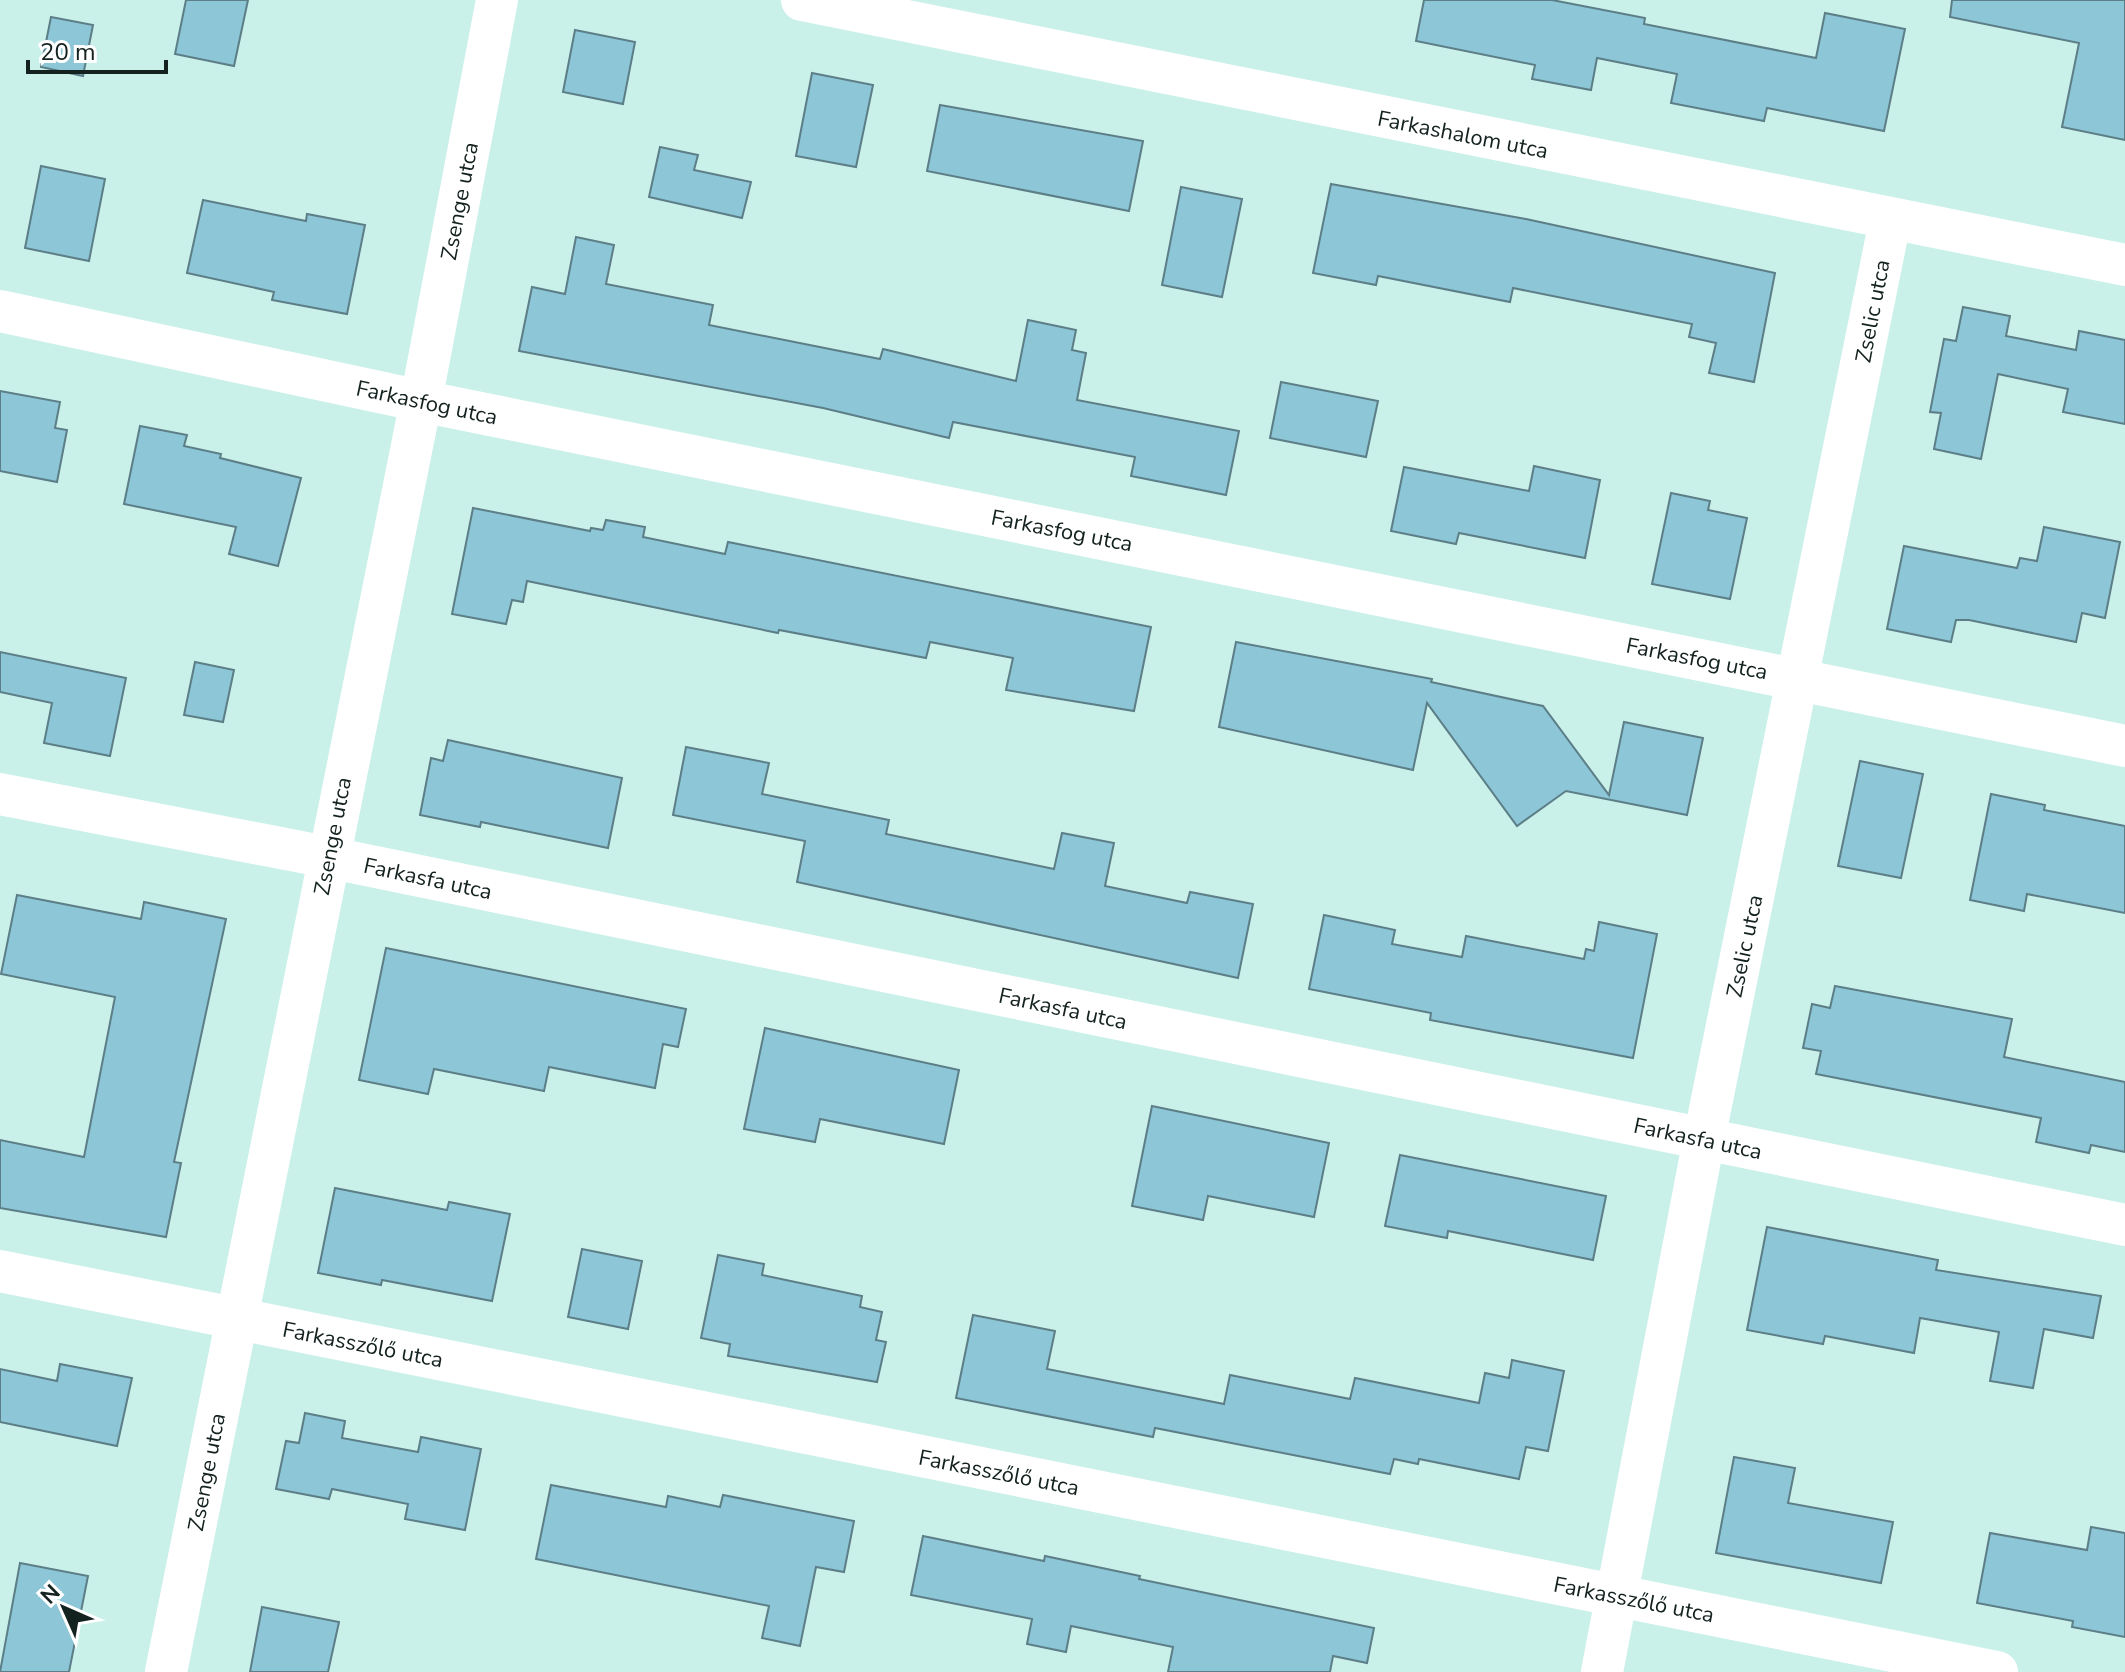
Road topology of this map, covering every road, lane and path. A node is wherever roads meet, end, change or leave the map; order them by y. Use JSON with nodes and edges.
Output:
{"nodes":[{"id":1,"x":497,"y":0,"type":"edge"},
{"id":2,"x":802,"y":0,"type":"edge"},
{"id":3,"x":1890,"y":221,"type":"junction"},
{"id":4,"x":2125,"y":265,"type":"edge"},
{"id":5,"x":0,"y":311,"type":"edge"},
{"id":6,"x":421,"y":401,"type":"junction"},
{"id":7,"x":1799,"y":678,"type":"junction"},
{"id":8,"x":2125,"y":746,"type":"edge"},
{"id":9,"x":0,"y":794,"type":"edge"},
{"id":10,"x":327,"y":857,"type":"junction"},
{"id":11,"x":1704,"y":1139,"type":"junction"},
{"id":12,"x":2125,"y":1225,"type":"edge"},
{"id":13,"x":0,"y":1271,"type":"edge"},
{"id":14,"x":236,"y":1319,"type":"junction"},
{"id":15,"x":1617,"y":1596,"type":"junction"},
{"id":16,"x":166,"y":1672,"type":"edge"},
{"id":17,"x":1602,"y":1672,"type":"edge"},
{"id":18,"x":1997,"y":1672,"type":"edge"}],
"edges":[{"from":1,"to":6,"type":"street","name":"Zsenge utca"},
{"from":2,"to":3,"type":"street","name":"Farkashalom utca"},
{"from":3,"to":4,"type":"street","name":"Farkashalom utca"},
{"from":3,"to":7,"type":"street","name":"Zselic utca"},
{"from":5,"to":6,"type":"street","name":"Farkasfog utca"},
{"from":6,"to":7,"type":"street","name":"Farkasfog utca"},
{"from":6,"to":10,"type":"street","name":"Zsenge utca"},
{"from":7,"to":8,"type":"street","name":"Farkasfog utca"},
{"from":7,"to":11,"type":"street","name":"Zselic utca"},
{"from":9,"to":10,"type":"street","name":"Farkasfa utca"},
{"from":10,"to":11,"type":"street","name":"Farkasfa utca"},
{"from":10,"to":14,"type":"street","name":"Zsenge utca"},
{"from":11,"to":12,"type":"street","name":"Farkasfa utca"},
{"from":11,"to":15,"type":"street","name":"Zselic utca"},
{"from":13,"to":14,"type":"street","name":"Farkasszőlő utca"},
{"from":14,"to":15,"type":"street","name":"Farkasszőlő utca"},
{"from":14,"to":16,"type":"street","name":"Zsenge utca"},
{"from":15,"to":17,"type":"street","name":"Zselic utca"},
{"from":15,"to":18,"type":"street","name":"Farkasszőlő utca"}]}
